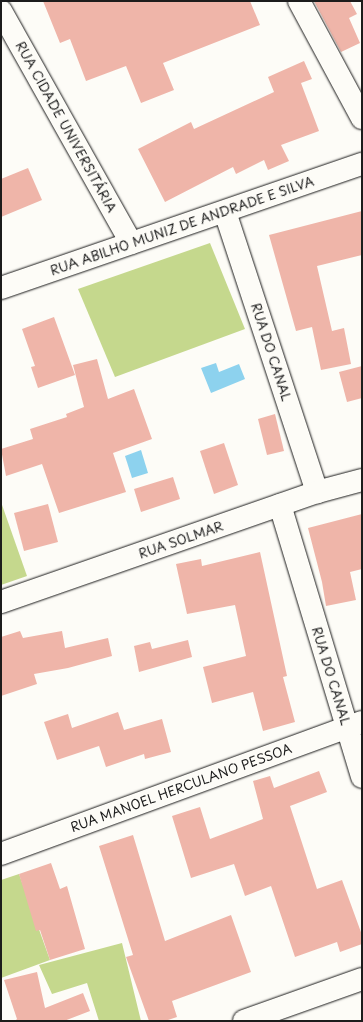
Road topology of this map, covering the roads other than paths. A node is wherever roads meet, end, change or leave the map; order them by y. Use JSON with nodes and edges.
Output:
{"nodes":[{"id":1,"x":299,"y":1,"type":"edge"},
{"id":2,"x":1,"y":11,"type":"edge"},
{"id":3,"x":362,"y":118,"type":"edge"},
{"id":4,"x":362,"y":164,"type":"edge"},
{"id":5,"x":225,"y":212,"type":"junction"},
{"id":6,"x":131,"y":243,"type":"junction"},
{"id":7,"x":1,"y":288,"type":"edge"},
{"id":8,"x":362,"y":480,"type":"edge"},
{"id":9,"x":317,"y":492,"type":"junction"},
{"id":10,"x":280,"y":506,"type":"junction"},
{"id":11,"x":1,"y":602,"type":"edge"},
{"id":12,"x":354,"y":725,"type":"edge"},
{"id":13,"x":362,"y":777,"type":"edge"},
{"id":14,"x":1,"y":854,"type":"edge"},
{"id":15,"x":362,"y":979,"type":"edge"},
{"id":16,"x":244,"y":1021,"type":"edge"}],
"edges":[{"from":1,"to":3,"type":"street"},
{"from":2,"to":6,"type":"street","name":"RUA CIDADE UNIVERSITÁRIA"},
{"from":4,"to":5,"type":"street","name":"RUA ABILHO MUNIZ DE ANDRADE E SILVA"},
{"from":5,"to":6,"type":"street","name":"RUA ABILHO MUNIZ DE ANDRADE E SILVA"},
{"from":5,"to":9,"type":"street","name":"RUA DO CANAL"},
{"from":6,"to":7,"type":"street","name":"RUA ABILHO MUNIZ DE ANDRADE E SILVA"},
{"from":8,"to":9,"type":"street","name":"RUA SOLMAR"},
{"from":9,"to":10,"type":"street","name":"RUA SOLMAR"},
{"from":10,"to":11,"type":"street","name":"RUA SOLMAR"},
{"from":10,"to":12,"type":"street","name":"RUA DO CANAL"},
{"from":12,"to":13,"type":"street","name":"RUA DO CANAL"},
{"from":12,"to":14,"type":"street","name":"RUA MANOEL HERCULANO PESSOA"},
{"from":15,"to":16,"type":"street"}]}
